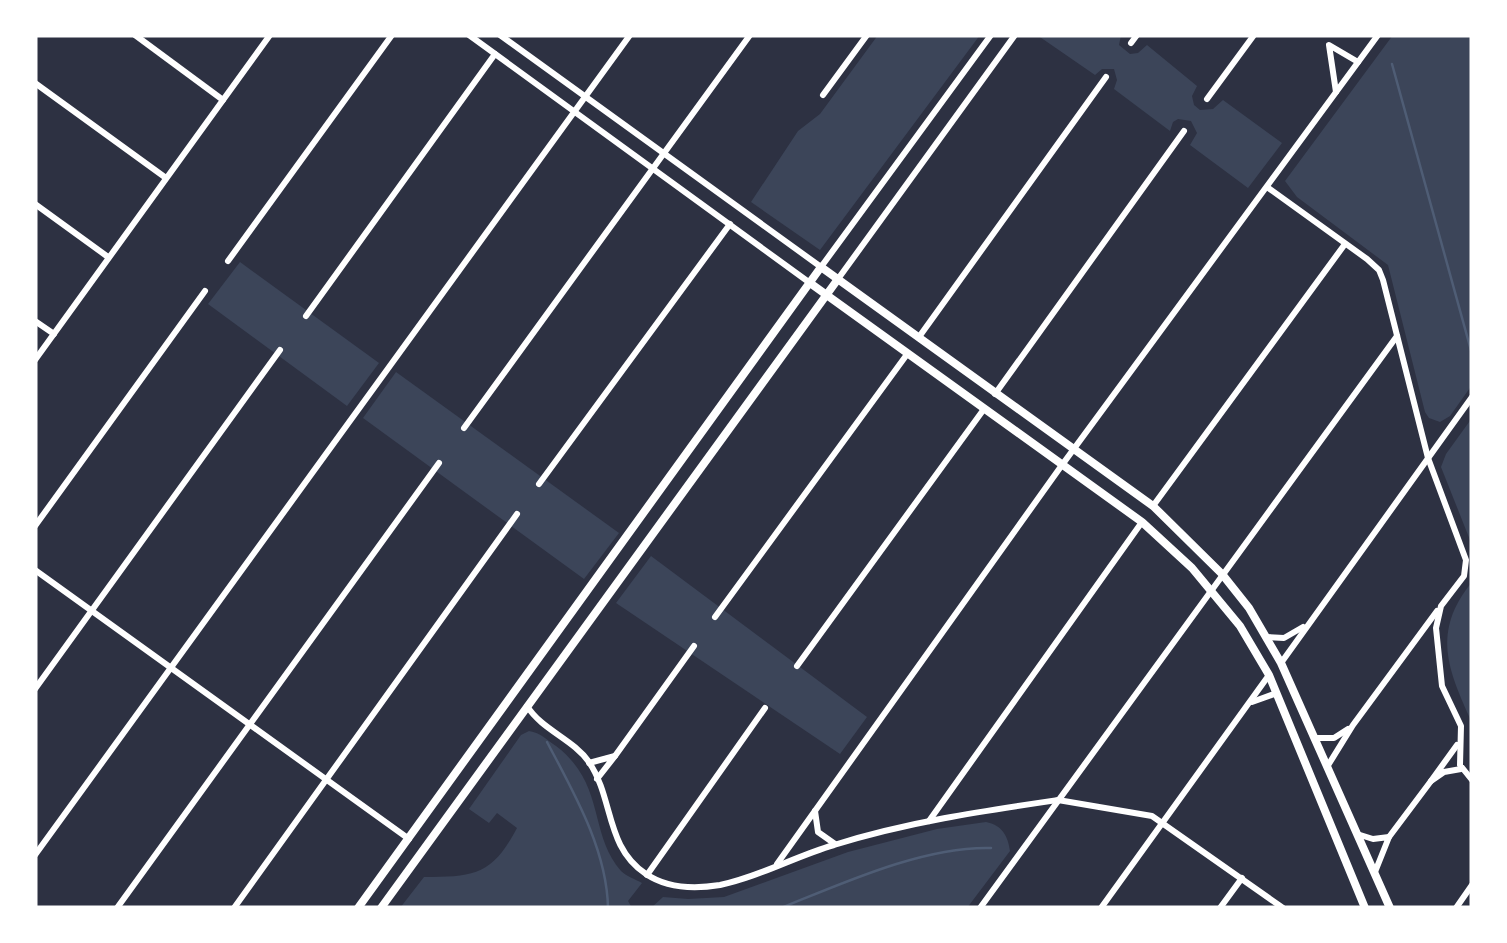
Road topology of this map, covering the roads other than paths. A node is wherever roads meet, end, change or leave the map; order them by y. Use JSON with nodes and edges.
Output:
{"nodes":[{"id":1,"x":135,"y":35,"type":"edge"},
{"id":2,"x":270,"y":35,"type":"edge"},
{"id":3,"x":392,"y":35,"type":"edge"},
{"id":4,"x":470,"y":35,"type":"edge"},
{"id":5,"x":630,"y":35,"type":"edge"},
{"id":6,"x":750,"y":35,"type":"edge"},
{"id":7,"x":867,"y":35,"type":"edge"},
{"id":8,"x":991,"y":35,"type":"edge"},
{"id":9,"x":1015,"y":35,"type":"edge"},
{"id":10,"x":1137,"y":35,"type":"edge"},
{"id":11,"x":1254,"y":35,"type":"edge"},
{"id":12,"x":1330,"y":35,"type":"edge"},
{"id":13,"x":1378,"y":35,"type":"edge"},
{"id":14,"x":505,"y":36,"type":"edge"},
{"id":15,"x":1131,"y":43,"type":"dead end"},
{"id":16,"x":1329,"y":44,"type":"junction"},
{"id":17,"x":495,"y":54,"type":"junction"},
{"id":18,"x":1358,"y":62,"type":"junction"},
{"id":19,"x":1106,"y":77,"type":"dead end"},
{"id":20,"x":35,"y":83,"type":"edge"},
{"id":21,"x":1336,"y":92,"type":"junction"},
{"id":22,"x":823,"y":95,"type":"dead end"},
{"id":23,"x":585,"y":96,"type":"junction"},
{"id":24,"x":1208,"y":99,"type":"dead end"},
{"id":25,"x":224,"y":100,"type":"junction"},
{"id":26,"x":574,"y":111,"type":"junction"},
{"id":27,"x":1184,"y":131,"type":"dead end"},
{"id":28,"x":664,"y":154,"type":"junction"},
{"id":29,"x":653,"y":168,"type":"junction"},
{"id":30,"x":166,"y":178,"type":"junction"},
{"id":31,"x":1267,"y":187,"type":"junction"},
{"id":32,"x":35,"y":204,"type":"edge"},
{"id":33,"x":730,"y":224,"type":"junction"},
{"id":34,"x":1345,"y":244,"type":"junction"},
{"id":35,"x":108,"y":257,"type":"junction"},
{"id":36,"x":228,"y":260,"type":"dead end"},
{"id":37,"x":821,"y":267,"type":"junction"},
{"id":38,"x":838,"y":279,"type":"junction"},
{"id":39,"x":810,"y":283,"type":"junction"},
{"id":40,"x":205,"y":291,"type":"dead end"},
{"id":41,"x":826,"y":294,"type":"junction"},
{"id":42,"x":306,"y":316,"type":"dead end"},
{"id":43,"x":35,"y":321,"type":"edge"},
{"id":44,"x":54,"y":334,"type":"junction"},
{"id":45,"x":1397,"y":336,"type":"junction"},
{"id":46,"x":919,"y":337,"type":"junction"},
{"id":47,"x":280,"y":350,"type":"dead end"},
{"id":48,"x":908,"y":352,"type":"junction"},
{"id":49,"x":35,"y":360,"type":"edge"},
{"id":50,"x":996,"y":394,"type":"junction"},
{"id":51,"x":1472,"y":397,"type":"edge"},
{"id":52,"x":984,"y":408,"type":"junction"},
{"id":53,"x":464,"y":428,"type":"dead end"},
{"id":54,"x":1074,"y":450,"type":"junction"},
{"id":55,"x":1428,"y":458,"type":"junction"},
{"id":56,"x":439,"y":463,"type":"dead end"},
{"id":57,"x":1062,"y":465,"type":"junction"},
{"id":58,"x":539,"y":484,"type":"dead end"},
{"id":59,"x":1153,"y":506,"type":"junction"},
{"id":60,"x":517,"y":514,"type":"dead end"},
{"id":61,"x":1142,"y":522,"type":"junction"},
{"id":62,"x":35,"y":526,"type":"edge"},
{"id":63,"x":35,"y":570,"type":"edge"},
{"id":64,"x":1222,"y":574,"type":"junction"},
{"id":65,"x":1210,"y":588,"type":"junction"},
{"id":66,"x":1440,"y":606,"type":"junction"},
{"id":67,"x":92,"y":610,"type":"junction"},
{"id":68,"x":715,"y":617,"type":"dead end"},
{"id":69,"x":1308,"y":624,"type":"junction"},
{"id":70,"x":1266,"y":637,"type":"junction"},
{"id":71,"x":694,"y":646,"type":"dead end"},
{"id":72,"x":1281,"y":663,"type":"junction"},
{"id":73,"x":797,"y":666,"type":"dead end"},
{"id":74,"x":171,"y":667,"type":"junction"},
{"id":75,"x":1269,"y":675,"type":"junction"},
{"id":76,"x":35,"y":688,"type":"edge"},
{"id":77,"x":1277,"y":693,"type":"junction"},
{"id":78,"x":512,"y":696,"type":"junction"},
{"id":79,"x":1251,"y":702,"type":"junction"},
{"id":80,"x":527,"y":706,"type":"junction"},
{"id":81,"x":765,"y":708,"type":"dead end"},
{"id":82,"x":251,"y":724,"type":"junction"},
{"id":83,"x":1353,"y":725,"type":"junction"},
{"id":84,"x":1314,"y":738,"type":"junction"},
{"id":85,"x":1460,"y":740,"type":"junction"},
{"id":86,"x":615,"y":756,"type":"junction"},
{"id":87,"x":589,"y":762,"type":"junction"},
{"id":88,"x":1327,"y":768,"type":"junction"},
{"id":89,"x":1462,"y":769,"type":"junction"},
{"id":90,"x":1310,"y":775,"type":"junction"},
{"id":91,"x":598,"y":778,"type":"junction"},
{"id":92,"x":327,"y":779,"type":"junction"},
{"id":93,"x":1472,"y":780,"type":"edge"},
{"id":94,"x":1431,"y":781,"type":"junction"},
{"id":95,"x":1058,"y":800,"type":"junction"},
{"id":96,"x":815,"y":810,"type":"junction"},
{"id":97,"x":929,"y":821,"type":"junction"},
{"id":98,"x":1164,"y":823,"type":"junction"},
{"id":99,"x":1357,"y":834,"type":"junction"},
{"id":100,"x":1389,"y":837,"type":"junction"},
{"id":101,"x":409,"y":840,"type":"junction"},
{"id":102,"x":836,"y":844,"type":"junction"},
{"id":103,"x":424,"y":850,"type":"junction"},
{"id":104,"x":35,"y":855,"type":"edge"},
{"id":105,"x":777,"y":864,"type":"junction"},
{"id":106,"x":1374,"y":874,"type":"junction"},
{"id":107,"x":648,"y":875,"type":"junction"},
{"id":108,"x":1242,"y":878,"type":"junction"},
{"id":109,"x":1472,"y":885,"type":"edge"},
{"id":110,"x":118,"y":908,"type":"edge"},
{"id":111,"x":234,"y":908,"type":"edge"},
{"id":112,"x":358,"y":908,"type":"edge"},
{"id":113,"x":381,"y":908,"type":"edge"},
{"id":114,"x":980,"y":908,"type":"edge"},
{"id":115,"x":1101,"y":908,"type":"edge"},
{"id":116,"x":1220,"y":908,"type":"edge"},
{"id":117,"x":1284,"y":908,"type":"edge"},
{"id":118,"x":1366,"y":908,"type":"edge"},
{"id":119,"x":1390,"y":908,"type":"edge"},
{"id":120,"x":1456,"y":908,"type":"edge"}],
"edges":[{"from":1,"to":25,"type":"street"},
{"from":2,"to":25,"type":"street"},
{"from":3,"to":36,"type":"street"},
{"from":4,"to":17,"type":"street"},
{"from":5,"to":23,"type":"street"},
{"from":6,"to":28,"type":"street"},
{"from":7,"to":22,"type":"street"},
{"from":8,"to":37,"type":"street"},
{"from":9,"to":38,"type":"street"},
{"from":10,"to":15,"type":"street"},
{"from":11,"to":24,"type":"street"},
{"from":12,"to":16,"type":"street"},
{"from":13,"to":18,"type":"street"},
{"from":14,"to":23,"type":"street"},
{"from":16,"to":18,"type":"street"},
{"from":16,"to":21,"type":"street"},
{"from":17,"to":26,"type":"street"},
{"from":17,"to":42,"type":"street"},
{"from":18,"to":21,"type":"street"},
{"from":19,"to":46,"type":"street"},
{"from":20,"to":30,"type":"street"},
{"from":21,"to":31,"type":"street"},
{"from":23,"to":26,"type":"street"},
{"from":23,"to":28,"type":"street"},
{"from":25,"to":30,"type":"street"},
{"from":26,"to":29,"type":"street"},
{"from":26,"to":74,"type":"street"},
{"from":27,"to":50,"type":"street"},
{"from":28,"to":29,"type":"street"},
{"from":28,"to":37,"type":"street"},
{"from":29,"to":33,"type":"street"},
{"from":29,"to":53,"type":"street"},
{"from":30,"to":35,"type":"street"},
{"from":31,"to":34,"type":"street"},
{"from":31,"to":54,"type":"street"},
{"from":32,"to":35,"type":"street"},
{"from":33,"to":39,"type":"street"},
{"from":33,"to":58,"type":"street"},
{"from":34,"to":45,"type":"street"},
{"from":34,"to":59,"type":"street"},
{"from":35,"to":44,"type":"street"},
{"from":37,"to":38,"type":"main road"},
{"from":37,"to":39,"type":"main road"},
{"from":38,"to":41,"type":"main road"},
{"from":38,"to":46,"type":"main road"},
{"from":39,"to":41,"type":"main road"},
{"from":39,"to":78,"type":"main road"},
{"from":40,"to":62,"type":"street"},
{"from":41,"to":48,"type":"main road"},
{"from":41,"to":80,"type":"main road"},
{"from":43,"to":44,"type":"street"},
{"from":44,"to":49,"type":"street"},
{"from":45,"to":55,"type":"street"},
{"from":45,"to":64,"type":"street"},
{"from":46,"to":48,"type":"main road"},
{"from":46,"to":50,"type":"main road"},
{"from":47,"to":67,"type":"street"},
{"from":48,"to":52,"type":"main road"},
{"from":48,"to":68,"type":"street"},
{"from":50,"to":54,"type":"main road"},
{"from":51,"to":55,"type":"street"},
{"from":52,"to":57,"type":"main road"},
{"from":52,"to":73,"type":"street"},
{"from":54,"to":57,"type":"street"},
{"from":54,"to":59,"type":"main road"},
{"from":55,"to":66,"type":"street"},
{"from":55,"to":69,"type":"street"},
{"from":56,"to":82,"type":"street"},
{"from":57,"to":61,"type":"main road"},
{"from":57,"to":96,"type":"street"},
{"from":59,"to":64,"type":"main road"},
{"from":60,"to":92,"type":"street"},
{"from":61,"to":65,"type":"main road"},
{"from":61,"to":97,"type":"street"},
{"from":63,"to":67,"type":"street"},
{"from":64,"to":65,"type":"street"},
{"from":64,"to":70,"type":"main road"},
{"from":65,"to":75,"type":"main road"},
{"from":65,"to":95,"type":"street"},
{"from":66,"to":83,"type":"street"},
{"from":66,"to":85,"type":"street"},
{"from":67,"to":74,"type":"street"},
{"from":67,"to":76,"type":"street"},
{"from":69,"to":70,"type":"street"},
{"from":69,"to":72,"type":"street"},
{"from":70,"to":72,"type":"main road"},
{"from":71,"to":86,"type":"street"},
{"from":72,"to":84,"type":"main road"},
{"from":74,"to":82,"type":"street"},
{"from":74,"to":104,"type":"street"},
{"from":75,"to":77,"type":"main road"},
{"from":75,"to":79,"type":"street"},
{"from":77,"to":79,"type":"street"},
{"from":77,"to":90,"type":"main road"},
{"from":78,"to":80,"type":"main road"},
{"from":78,"to":101,"type":"main road"},
{"from":79,"to":98,"type":"street"},
{"from":80,"to":87,"type":"street"},
{"from":80,"to":103,"type":"main road"},
{"from":81,"to":107,"type":"street"},
{"from":82,"to":92,"type":"street"},
{"from":82,"to":110,"type":"street"},
{"from":83,"to":84,"type":"street"},
{"from":83,"to":88,"type":"street"},
{"from":84,"to":88,"type":"main road"},
{"from":85,"to":89,"type":"street"},
{"from":85,"to":94,"type":"street"},
{"from":86,"to":87,"type":"street"},
{"from":86,"to":91,"type":"street"},
{"from":87,"to":91,"type":"street"},
{"from":88,"to":90,"type":"main road"},
{"from":88,"to":99,"type":"main road"},
{"from":89,"to":93,"type":"street"},
{"from":89,"to":94,"type":"street"},
{"from":90,"to":118,"type":"main road"},
{"from":91,"to":107,"type":"street"},
{"from":92,"to":101,"type":"street"},
{"from":92,"to":111,"type":"street"},
{"from":94,"to":100,"type":"street"},
{"from":95,"to":97,"type":"street"},
{"from":95,"to":98,"type":"street"},
{"from":95,"to":114,"type":"street"},
{"from":96,"to":102,"type":"street"},
{"from":96,"to":105,"type":"street"},
{"from":97,"to":102,"type":"street"},
{"from":98,"to":108,"type":"street"},
{"from":98,"to":115,"type":"street"},
{"from":99,"to":100,"type":"street"},
{"from":99,"to":106,"type":"main road"},
{"from":100,"to":106,"type":"street"},
{"from":101,"to":103,"type":"main road"},
{"from":101,"to":112,"type":"main road"},
{"from":102,"to":105,"type":"street"},
{"from":103,"to":113,"type":"main road"},
{"from":105,"to":107,"type":"street"},
{"from":106,"to":119,"type":"main road"},
{"from":108,"to":116,"type":"street"},
{"from":108,"to":117,"type":"street"},
{"from":109,"to":120,"type":"street"}]}
